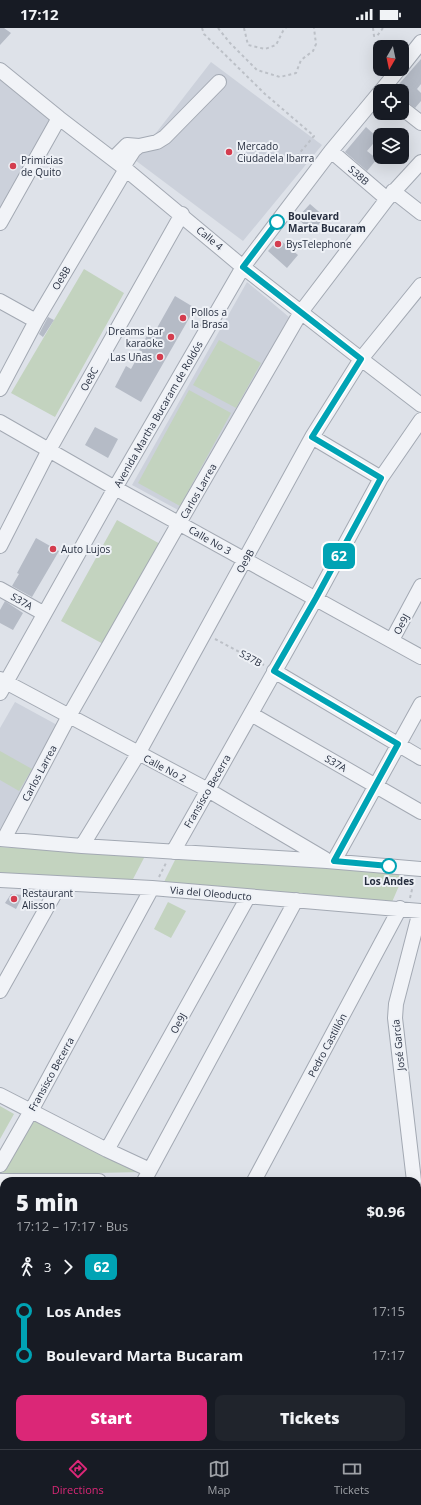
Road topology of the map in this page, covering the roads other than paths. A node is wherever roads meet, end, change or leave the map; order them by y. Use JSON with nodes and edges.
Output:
{"nodes":[{"id":1,"x":421,"y":42,"type":"edge"},
{"id":2,"x":409,"y":57,"type":"edge"},
{"id":3,"x":0,"y":70,"type":"edge"},
{"id":4,"x":394,"y":76,"type":"edge"},
{"id":5,"x":219,"y":82,"type":"dead end"},
{"id":6,"x":387,"y":84,"type":"edge"},
{"id":7,"x":373,"y":102,"type":"edge"},
{"id":8,"x":409,"y":114,"type":"edge"},
{"id":9,"x":59,"y":118,"type":"junction"},
{"id":10,"x":421,"y":123,"type":"edge"},
{"id":11,"x":331,"y":152,"type":"junction"},
{"id":12,"x":421,"y":162,"type":"edge"},
{"id":13,"x":121,"y":165,"type":"junction"},
{"id":14,"x":390,"y":195,"type":"junction"},
{"id":15,"x":421,"y":213,"type":"edge"},
{"id":16,"x":182,"y":214,"type":"junction"},
{"id":17,"x":0,"y":223,"type":"edge"},
{"id":18,"x":243,"y":267,"type":"junction"},
{"id":19,"x":421,"y":284,"type":"edge"},
{"id":20,"x":0,"y":301,"type":"edge"},
{"id":21,"x":301,"y":312,"type":"junction"},
{"id":22,"x":36,"y":321,"type":"junction"},
{"id":23,"x":361,"y":359,"type":"junction"},
{"id":24,"x":0,"y":388,"type":"edge"},
{"id":25,"x":421,"y":405,"type":"edge"},
{"id":26,"x":421,"y":420,"type":"edge"},
{"id":27,"x":0,"y":422,"type":"edge"},
{"id":28,"x":312,"y":437,"type":"junction"},
{"id":29,"x":49,"y":450,"type":"junction"},
{"id":30,"x":381,"y":478,"type":"junction"},
{"id":31,"x":115,"y":488,"type":"junction"},
{"id":32,"x":179,"y":523,"type":"junction"},
{"id":33,"x":0,"y":546,"type":"edge"},
{"id":34,"x":245,"y":560,"type":"junction"},
{"id":35,"x":421,"y":586,"type":"edge"},
{"id":36,"x":0,"y":589,"type":"edge"},
{"id":37,"x":316,"y":598,"type":"junction"},
{"id":38,"x":43,"y":614,"type":"junction"},
{"id":39,"x":392,"y":640,"type":"junction"},
{"id":40,"x":421,"y":657,"type":"edge"},
{"id":41,"x":274,"y":671,"type":"junction"},
{"id":42,"x":2,"y":684,"type":"edge"},
{"id":43,"x":421,"y":704,"type":"edge"},
{"id":44,"x":251,"y":714,"type":"junction"},
{"id":45,"x":69,"y":716,"type":"junction"},
{"id":46,"x":398,"y":744,"type":"junction"},
{"id":47,"x":138,"y":754,"type":"junction"},
{"id":48,"x":421,"y":758,"type":"edge"},
{"id":49,"x":376,"y":786,"type":"junction"},
{"id":50,"x":208,"y":790,"type":"junction"},
{"id":51,"x":421,"y":812,"type":"edge"},
{"id":52,"x":2,"y":839,"type":"edge"},
{"id":53,"x":82,"y":846,"type":"junction"},
{"id":54,"x":173,"y":852,"type":"junction"},
{"id":55,"x":331,"y":861,"type":"junction"},
{"id":56,"x":419,"y":869,"type":"edge"},
{"id":57,"x":0,"y":880,"type":"edge"},
{"id":58,"x":60,"y":884,"type":"junction"},
{"id":59,"x":152,"y":888,"type":"junction"},
{"id":60,"x":248,"y":897,"type":"junction"},
{"id":61,"x":296,"y":900,"type":"junction"},
{"id":62,"x":412,"y":910,"type":"edge"},
{"id":63,"x":0,"y":991,"type":"edge"},
{"id":64,"x":0,"y":1095,"type":"edge"},
{"id":65,"x":31,"y":1111,"type":"junction"},
{"id":66,"x":107,"y":1150,"type":"junction"},
{"id":67,"x":0,"y":1165,"type":"edge"},
{"id":68,"x":147,"y":1176,"type":"edge"},
{"id":69,"x":256,"y":1177,"type":"edge"},
{"id":70,"x":414,"y":1177,"type":"edge"}],
"edges":[{"from":1,"to":2,"type":"street"},
{"from":3,"to":9,"type":"street","name":"Calle 4"},
{"from":4,"to":6,"type":"street","name":"Avenida Martha Bucaram de Roldós"},
{"from":5,"to":13,"type":"street","name":"Oe8B"},
{"from":7,"to":11,"type":"street","name":"Avenida Martha Bucaram de Roldós"},
{"from":8,"to":10,"type":"street"},
{"from":9,"to":13,"type":"street","name":"Calle 4"},
{"from":9,"to":17,"type":"street"},
{"from":11,"to":14,"type":"street","name":"S38B"},
{"from":11,"to":18,"type":"street","name":"Avenida Martha Bucaram de Roldós"},
{"from":12,"to":14,"type":"street","name":"Carlos Larrea"},
{"from":13,"to":16,"type":"street","name":"Calle 4"},
{"from":13,"to":22,"type":"street","name":"Oe8B"},
{"from":14,"to":15,"type":"street","name":"S38B"},
{"from":14,"to":21,"type":"street","name":"Carlos Larrea"},
{"from":16,"to":18,"type":"street","name":"Calle 4"},
{"from":16,"to":29,"type":"street","name":"Oe8C"},
{"from":18,"to":21,"type":"street","name":"Calle 4"},
{"from":18,"to":31,"type":"street","name":"Avenida Martha Bucaram de Roldós"},
{"from":19,"to":23,"type":"street","name":"Oe9B"},
{"from":20,"to":22,"type":"street"},
{"from":21,"to":23,"type":"street","name":"Calle 4"},
{"from":21,"to":32,"type":"street","name":"Carlos Larrea"},
{"from":22,"to":24,"type":"street","name":"Oe8B"},
{"from":23,"to":25,"type":"street","name":"Calle 4"},
{"from":23,"to":28,"type":"street","name":"Oe9B"},
{"from":26,"to":30,"type":"street","name":"Fransisco Becerra"},
{"from":27,"to":29,"type":"street","name":"Calle No 3"},
{"from":28,"to":30,"type":"street"},
{"from":28,"to":34,"type":"street","name":"Oe9B"},
{"from":29,"to":31,"type":"street","name":"Calle No 3"},
{"from":29,"to":33,"type":"street","name":"Oe8C"},
{"from":30,"to":37,"type":"street","name":"Fransisco Becerra"},
{"from":31,"to":32,"type":"street","name":"Calle No 3"},
{"from":31,"to":38,"type":"street","name":"Avenida Martha Bucaram de Roldós"},
{"from":32,"to":34,"type":"street","name":"Calle No 3"},
{"from":32,"to":45,"type":"street","name":"Carlos Larrea"},
{"from":34,"to":37,"type":"street","name":"Calle No 3"},
{"from":34,"to":47,"type":"street","name":"Oe9B"},
{"from":35,"to":39,"type":"street","name":"Oe9J"},
{"from":36,"to":38,"type":"street","name":"S37A"},
{"from":37,"to":39,"type":"street","name":"Calle No 3"},
{"from":37,"to":41,"type":"street","name":"Fransisco Becerra"},
{"from":38,"to":42,"type":"street","name":"Avenida Martha Bucaram de Roldós"},
{"from":39,"to":40,"type":"street","name":"Calle No 3"},
{"from":41,"to":44,"type":"street","name":"Fransisco Becerra"},
{"from":41,"to":46,"type":"street","name":"S37B"},
{"from":42,"to":45,"type":"street","name":"Calle No 2"},
{"from":43,"to":46,"type":"street"},
{"from":44,"to":49,"type":"street","name":"S37A"},
{"from":44,"to":50,"type":"street","name":"Fransisco Becerra"},
{"from":45,"to":47,"type":"street","name":"Calle No 2"},
{"from":45,"to":52,"type":"street","name":"Carlos Larrea"},
{"from":46,"to":48,"type":"street","name":"S37B"},
{"from":46,"to":49,"type":"street"},
{"from":47,"to":50,"type":"street","name":"Calle No 2"},
{"from":47,"to":53,"type":"street","name":"Oe9B"},
{"from":49,"to":51,"type":"street","name":"S37A"},
{"from":49,"to":55,"type":"street"},
{"from":50,"to":54,"type":"street","name":"Fransisco Becerra"},
{"from":50,"to":55,"type":"street","name":"Calle No 2"},
{"from":52,"to":53,"type":"street"},
{"from":53,"to":54,"type":"street"},
{"from":54,"to":55,"type":"street"},
{"from":55,"to":56,"type":"street"},
{"from":57,"to":58,"type":"street","name":"Via del Oleoducto"},
{"from":58,"to":59,"type":"street","name":"Via del Oleoducto"},
{"from":58,"to":63,"type":"street"},
{"from":59,"to":60,"type":"street","name":"Via del Oleoducto"},
{"from":59,"to":65,"type":"street","name":"Fransisco Becerra"},
{"from":60,"to":61,"type":"street","name":"Via del Oleoducto"},
{"from":60,"to":66,"type":"street","name":"Oe9J"},
{"from":61,"to":62,"type":"street","name":"Via del Oleoducto"},
{"from":61,"to":68,"type":"street"},
{"from":62,"to":69,"type":"street","name":"Pedro Castillón"},
{"from":62,"to":70,"type":"street","name":"José García"},
{"from":64,"to":65,"type":"street"},
{"from":65,"to":66,"type":"street"},
{"from":65,"to":67,"type":"street","name":"Fransisco Becerra"},
{"from":66,"to":68,"type":"street"}]}
